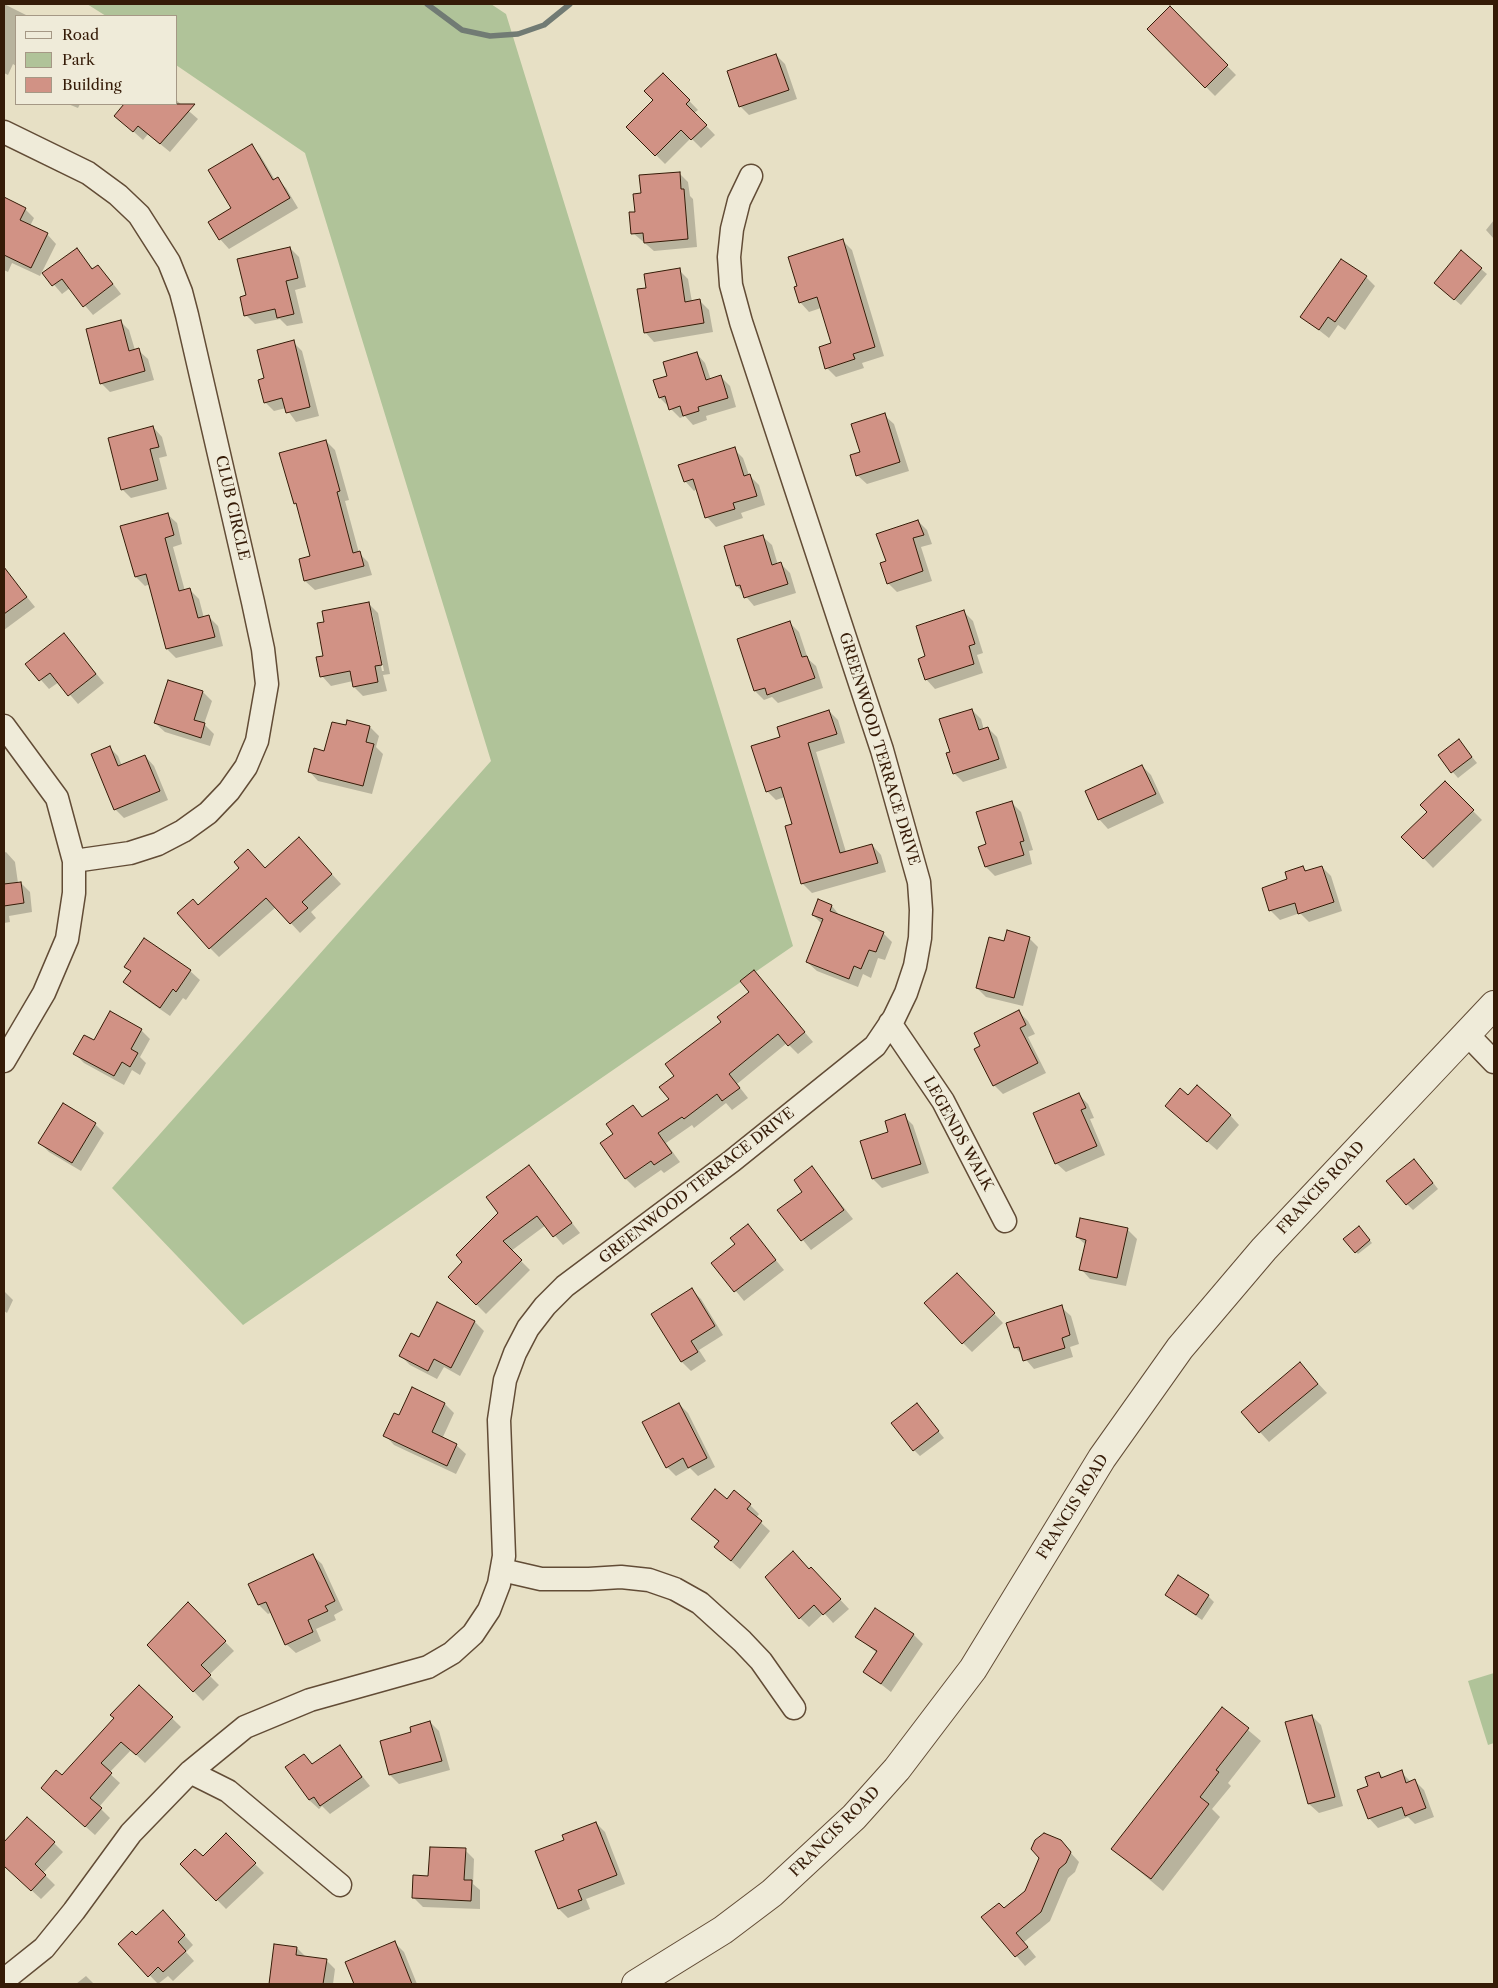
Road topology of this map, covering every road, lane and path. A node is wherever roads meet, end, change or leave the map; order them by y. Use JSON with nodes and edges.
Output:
{"nodes":[{"id":1,"x":4,"y":132,"type":"edge"},
{"id":2,"x":751,"y":176,"type":"dead end"},
{"id":3,"x":4,"y":726,"type":"edge"},
{"id":4,"x":74,"y":862,"type":"junction"},
{"id":5,"x":1494,"y":1006,"type":"edge"},
{"id":6,"x":890,"y":1023,"type":"junction"},
{"id":7,"x":1467,"y":1034,"type":"junction"},
{"id":8,"x":4,"y":1062,"type":"edge"},
{"id":9,"x":1494,"y":1062,"type":"edge"},
{"id":10,"x":1004,"y":1221,"type":"dead end"},
{"id":11,"x":502,"y":1570,"type":"junction"},
{"id":12,"x":794,"y":1708,"type":"dead end"},
{"id":13,"x":190,"y":1772,"type":"junction"},
{"id":14,"x":340,"y":1885,"type":"dead end"},
{"id":15,"x":4,"y":1980,"type":"edge"},
{"id":16,"x":636,"y":1984,"type":"edge"}],
"edges":[{"from":1,"to":4,"type":"street","name":"CLUB CIRCLE"},
{"from":2,"to":6,"type":"street","name":"GREENWOOD TERRACE DRIVE"},
{"from":3,"to":4,"type":"street"},
{"from":4,"to":8,"type":"street"},
{"from":5,"to":7,"type":"street","name":"FRANCIS ROAD"},
{"from":6,"to":10,"type":"street","name":"LEGENDS WALK"},
{"from":6,"to":11,"type":"street","name":"GREENWOOD TERRACE DRIVE"},
{"from":7,"to":9,"type":"street"},
{"from":7,"to":16,"type":"street","name":"FRANCIS ROAD"},
{"from":11,"to":12,"type":"street"},
{"from":11,"to":13,"type":"street","name":"GREENWOOD TERRACE DRIVE"},
{"from":13,"to":14,"type":"street"},
{"from":13,"to":15,"type":"street","name":"GREENWOOD TERRACE DRIVE"}]}
